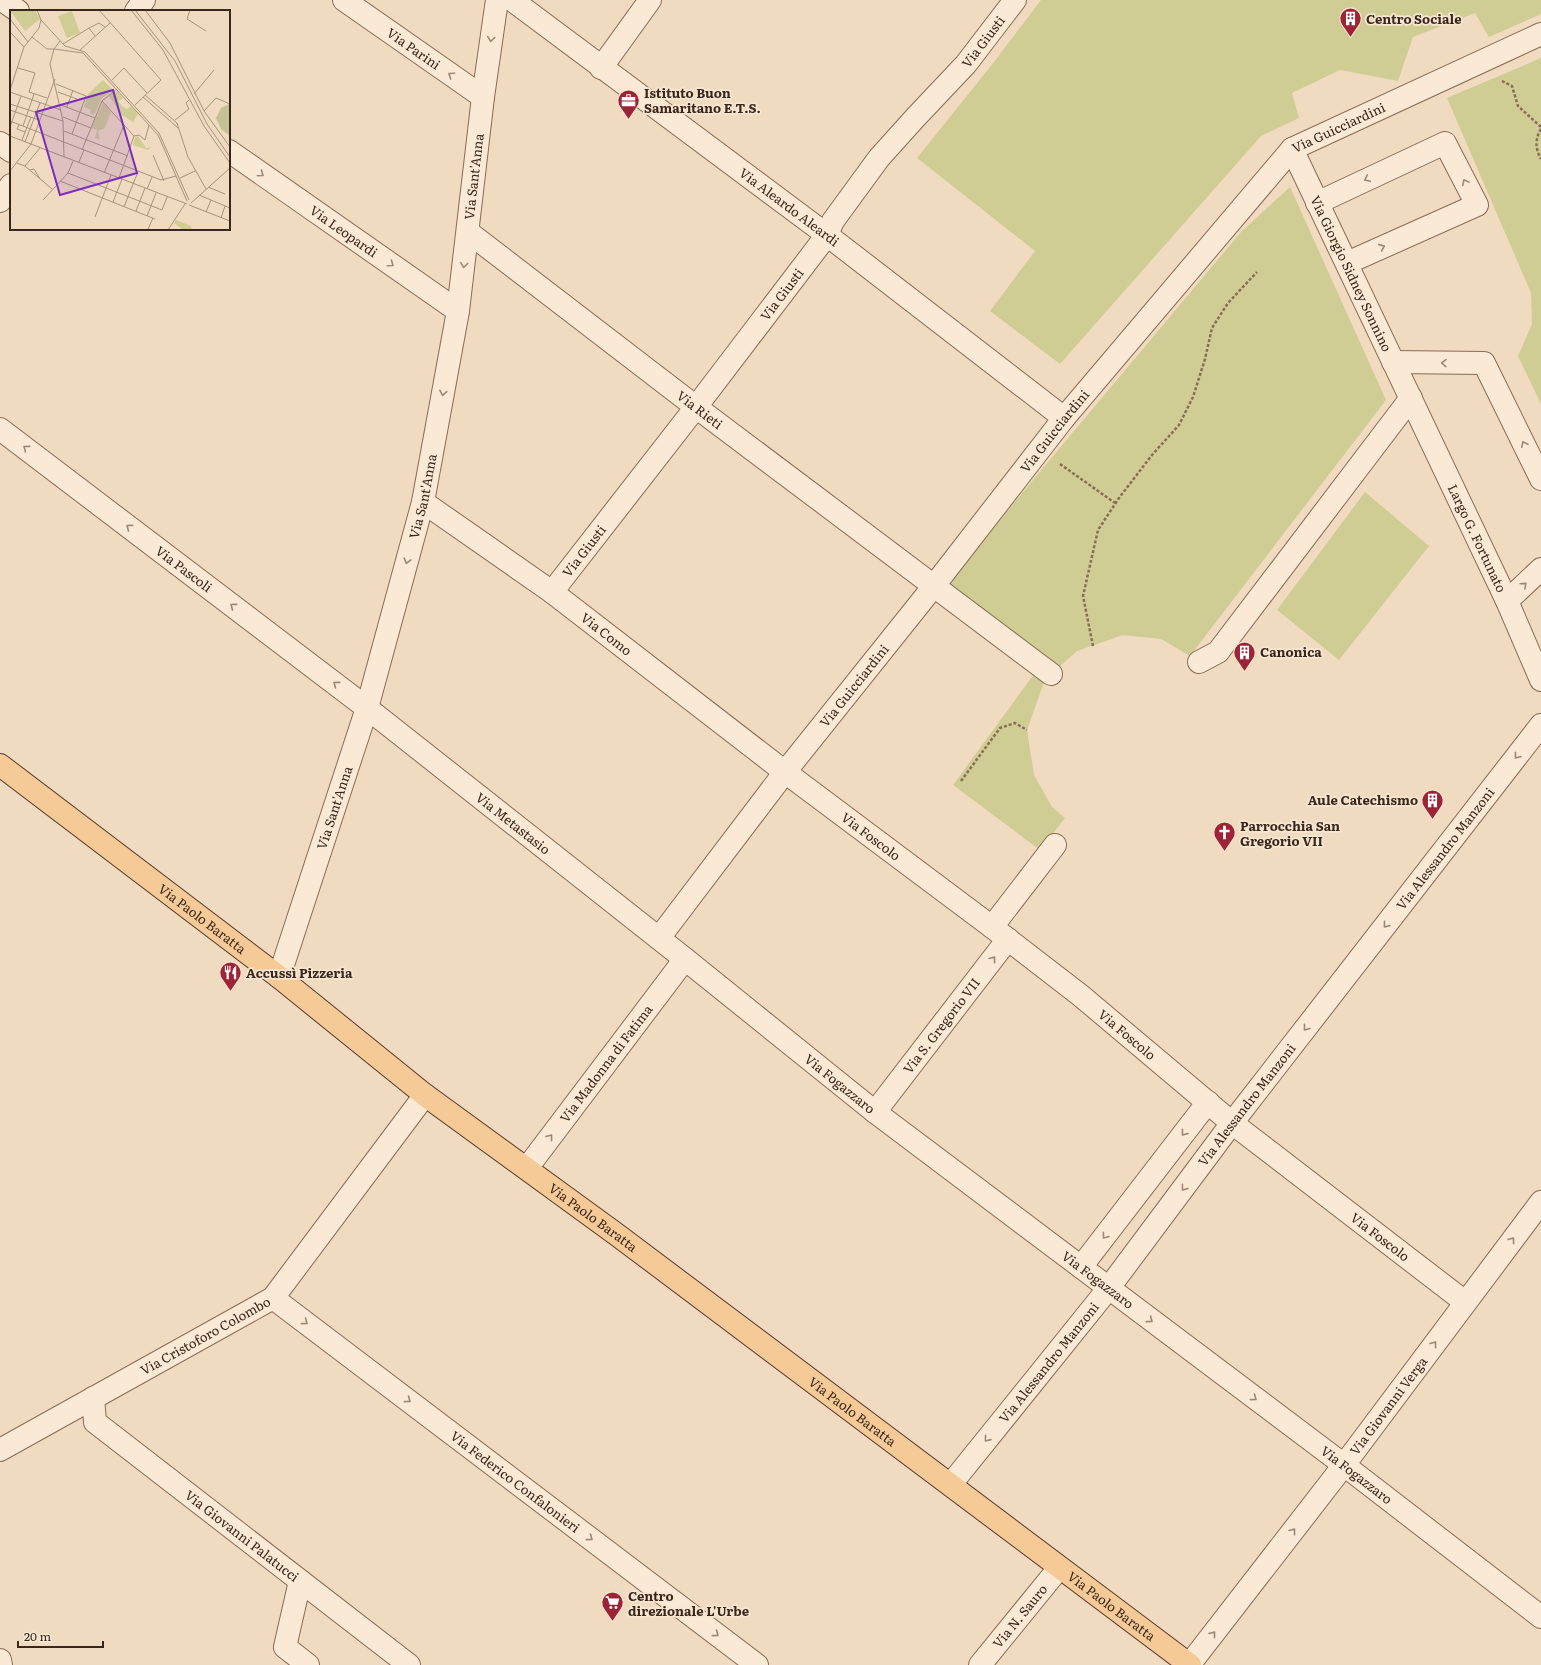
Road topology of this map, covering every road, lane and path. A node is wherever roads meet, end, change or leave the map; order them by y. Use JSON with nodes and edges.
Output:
{"nodes":[{"id":1,"x":144,"y":0,"type":"edge"},
{"id":2,"x":344,"y":0,"type":"edge"},
{"id":3,"x":497,"y":0,"type":"edge"},
{"id":4,"x":512,"y":0,"type":"edge"},
{"id":5,"x":650,"y":0,"type":"edge"},
{"id":6,"x":1015,"y":0,"type":"edge"},
{"id":7,"x":137,"y":10,"type":"edge"},
{"id":8,"x":1541,"y":34,"type":"edge"},
{"id":9,"x":1481,"y":62,"type":"junction"},
{"id":10,"x":601,"y":68,"type":"junction"},
{"id":11,"x":483,"y":97,"type":"junction"},
{"id":12,"x":1541,"y":128,"type":"edge"},
{"id":13,"x":0,"y":143,"type":"edge"},
{"id":14,"x":1292,"y":149,"type":"junction"},
{"id":15,"x":10,"y":150,"type":"edge"},
{"id":16,"x":230,"y":153,"type":"edge"},
{"id":17,"x":1541,"y":159,"type":"edge"},
{"id":18,"x":10,"y":186,"type":"edge"},
{"id":19,"x":0,"y":201,"type":"edge"},
{"id":20,"x":1317,"y":203,"type":"junction"},
{"id":21,"x":468,"y":232,"type":"junction"},
{"id":22,"x":827,"y":235,"type":"junction"},
{"id":23,"x":1347,"y":263,"type":"junction"},
{"id":24,"x":1257,"y":272,"type":"dead end"},
{"id":25,"x":458,"y":311,"type":"junction"},
{"id":26,"x":1393,"y":362,"type":"junction"},
{"id":27,"x":1410,"y":398,"type":"junction"},
{"id":28,"x":696,"y":407,"type":"junction"},
{"id":29,"x":1064,"y":418,"type":"junction"},
{"id":30,"x":0,"y":429,"type":"edge"},
{"id":31,"x":1040,"y":450,"type":"junction"},
{"id":32,"x":1541,"y":479,"type":"edge"},
{"id":33,"x":423,"y":502,"type":"junction"},
{"id":34,"x":1115,"y":503,"type":"junction"},
{"id":35,"x":1541,"y":569,"type":"edge"},
{"id":36,"x":933,"y":587,"type":"junction"},
{"id":37,"x":552,"y":592,"type":"junction"},
{"id":38,"x":1506,"y":600,"type":"junction"},
{"id":39,"x":1093,"y":646,"type":"dead end"},
{"id":40,"x":1199,"y":662,"type":"dead end"},
{"id":41,"x":1051,"y":674,"type":"dead end"},
{"id":42,"x":1541,"y":680,"type":"edge"},
{"id":43,"x":368,"y":708,"type":"junction"},
{"id":44,"x":1541,"y":726,"type":"edge"},
{"id":45,"x":1027,"y":730,"type":"dead end"},
{"id":46,"x":0,"y":765,"type":"edge"},
{"id":47,"x":785,"y":772,"type":"junction"},
{"id":48,"x":961,"y":781,"type":"dead end"},
{"id":49,"x":1055,"y":845,"type":"dead end"},
{"id":50,"x":1000,"y":933,"type":"junction"},
{"id":51,"x":659,"y":938,"type":"junction"},
{"id":52,"x":680,"y":966,"type":"junction"},
{"id":53,"x":279,"y":978,"type":"junction"},
{"id":54,"x":424,"y":1095,"type":"junction"},
{"id":55,"x":1208,"y":1102,"type":"junction"},
{"id":56,"x":875,"y":1112,"type":"junction"},
{"id":57,"x":1232,"y":1123,"type":"junction"},
{"id":58,"x":527,"y":1168,"type":"junction"},
{"id":59,"x":1541,"y":1202,"type":"edge"},
{"id":60,"x":1082,"y":1267,"type":"junction"},
{"id":61,"x":1108,"y":1288,"type":"junction"},
{"id":62,"x":274,"y":1298,"type":"junction"},
{"id":63,"x":1466,"y":1302,"type":"junction"},
{"id":64,"x":93,"y":1398,"type":"junction"},
{"id":65,"x":0,"y":1450,"type":"edge"},
{"id":66,"x":1344,"y":1465,"type":"junction"},
{"id":67,"x":951,"y":1484,"type":"junction"},
{"id":68,"x":1059,"y":1568,"type":"junction"},
{"id":69,"x":300,"y":1581,"type":"junction"},
{"id":70,"x":1541,"y":1617,"type":"edge"},
{"id":71,"x":0,"y":1660,"type":"edge"},
{"id":72,"x":1,"y":1665,"type":"edge"},
{"id":73,"x":308,"y":1665,"type":"edge"},
{"id":74,"x":409,"y":1665,"type":"edge"},
{"id":75,"x":757,"y":1665,"type":"edge"},
{"id":76,"x":980,"y":1665,"type":"edge"},
{"id":77,"x":1189,"y":1665,"type":"edge"}],
"edges":[{"from":1,"to":7,"type":"street"},
{"from":11,"to":2,"type":"street","name":"Via Parini","one_way":true},
{"from":3,"to":11,"type":"street","name":"Via Sant'Anna","one_way":true},
{"from":4,"to":10,"type":"street","name":"Via Aleardo Aleardi"},
{"from":5,"to":10,"type":"street"},
{"from":6,"to":22,"type":"street","name":"Via Giusti"},
{"from":8,"to":9,"type":"street","name":"Via Guicciardini"},
{"from":9,"to":12,"type":"path"},
{"from":9,"to":14,"type":"street","name":"Via Guicciardini"},
{"from":10,"to":22,"type":"street","name":"Via Aleardo Aleardi"},
{"from":11,"to":21,"type":"street","name":"Via Sant'Anna"},
{"from":12,"to":17,"type":"path"},
{"from":13,"to":15,"type":"street"},
{"from":14,"to":20,"type":"street","name":"Via Giorgio Sidney Sonnino"},
{"from":14,"to":29,"type":"street","name":"Via Guicciardini"},
{"from":16,"to":25,"type":"street","name":"Via Leopardi","one_way":true},
{"from":18,"to":19,"type":"street"},
{"from":20,"to":23,"type":"street","name":"Via Giorgio Sidney Sonnino"},
{"from":23,"to":20,"type":"street","one_way":true},
{"from":21,"to":25,"type":"street","name":"Via Sant'Anna","one_way":true},
{"from":21,"to":28,"type":"street","name":"Via Rieti"},
{"from":22,"to":28,"type":"street","name":"Via Giusti"},
{"from":22,"to":29,"type":"street","name":"Via Aleardo Aleardi"},
{"from":23,"to":26,"type":"street","name":"Via Giorgio Sidney Sonnino"},
{"from":24,"to":34,"type":"path"},
{"from":25,"to":33,"type":"street","name":"Via Sant'Anna","one_way":true},
{"from":26,"to":27,"type":"street","name":"Via Giorgio Sidney Sonnino"},
{"from":32,"to":26,"type":"street","one_way":true},
{"from":27,"to":38,"type":"street","name":"Largo G. Fortunato"},
{"from":27,"to":40,"type":"street"},
{"from":28,"to":36,"type":"street","name":"Via Rieti"},
{"from":28,"to":37,"type":"street","name":"Via Giusti"},
{"from":29,"to":31,"type":"street","name":"Via Guicciardini"},
{"from":43,"to":30,"type":"street","name":"Via Pascoli","one_way":true},
{"from":31,"to":34,"type":"path"},
{"from":31,"to":36,"type":"street","name":"Via Guicciardini"},
{"from":33,"to":37,"type":"street","name":"Via Como"},
{"from":33,"to":43,"type":"street","name":"Via Sant'Anna","one_way":true},
{"from":34,"to":39,"type":"path"},
{"from":38,"to":35,"type":"street","one_way":true},
{"from":36,"to":41,"type":"street","name":"Via Rieti"},
{"from":36,"to":47,"type":"street","name":"Via Guicciardini"},
{"from":37,"to":47,"type":"street","name":"Via Como"},
{"from":38,"to":42,"type":"street","name":"Largo G. Fortunato"},
{"from":43,"to":51,"type":"street","name":"Via Metastasio"},
{"from":43,"to":53,"type":"street","name":"Via Sant'Anna"},
{"from":44,"to":57,"type":"street","name":"Via Alessandro Manzoni","one_way":true},
{"from":45,"to":48,"type":"path"},
{"from":46,"to":53,"type":"main road","name":"Via Paolo Baratta"},
{"from":47,"to":50,"type":"street","name":"Via Foscolo"},
{"from":47,"to":51,"type":"street","name":"Via Guicciardini"},
{"from":49,"to":50,"type":"street","name":"Via S. Gregorio VII"},
{"from":50,"to":55,"type":"street","name":"Via Foscolo"},
{"from":56,"to":50,"type":"street","name":"Via S. Gregorio VII","one_way":true},
{"from":51,"to":52,"type":"street","name":"Via Fogazzaro"},
{"from":52,"to":56,"type":"street","name":"Via Fogazzaro"},
{"from":58,"to":52,"type":"street","name":"Via Madonna di Fatima","one_way":true},
{"from":53,"to":54,"type":"main road","name":"Via Paolo Baratta"},
{"from":54,"to":58,"type":"main road","name":"Via Paolo Baratta"},
{"from":54,"to":62,"type":"street","name":"Via Cristoforo Colombo"},
{"from":55,"to":57,"type":"street","name":"Via Foscolo"},
{"from":55,"to":60,"type":"street","one_way":true},
{"from":56,"to":60,"type":"street","name":"Via Fogazzaro"},
{"from":57,"to":61,"type":"street","name":"Via Alessandro Manzoni","one_way":true},
{"from":57,"to":63,"type":"street","name":"Via Foscolo"},
{"from":58,"to":67,"type":"main road","name":"Via Paolo Baratta"},
{"from":63,"to":59,"type":"street","name":"Via Giovanni Verga","one_way":true},
{"from":60,"to":61,"type":"street","name":"Via Fogazzaro"},
{"from":61,"to":66,"type":"street","name":"Via Fogazzaro","one_way":true},
{"from":61,"to":67,"type":"street","name":"Via Alessandro Manzoni","one_way":true},
{"from":62,"to":64,"type":"street","name":"Via Cristoforo Colombo"},
{"from":62,"to":75,"type":"street","name":"Via Federico Confalonieri","one_way":true},
{"from":66,"to":63,"type":"street","name":"Via Giovanni Verga","one_way":true},
{"from":64,"to":65,"type":"street","name":"Via Cristoforo Colombo"},
{"from":64,"to":69,"type":"street","name":"Via Giovanni Palatucci"},
{"from":66,"to":70,"type":"street","name":"Via Fogazzaro"},
{"from":77,"to":66,"type":"street","name":"Via Giovanni Verga","one_way":true},
{"from":67,"to":68,"type":"main road","name":"Via Paolo Baratta"},
{"from":68,"to":76,"type":"street","name":"Via N. Sauro"},
{"from":68,"to":77,"type":"main road","name":"Via Paolo Baratta"},
{"from":69,"to":73,"type":"street"},
{"from":69,"to":74,"type":"street","name":"Via Giovanni Palatucci"},
{"from":71,"to":72,"type":"street"}]}
